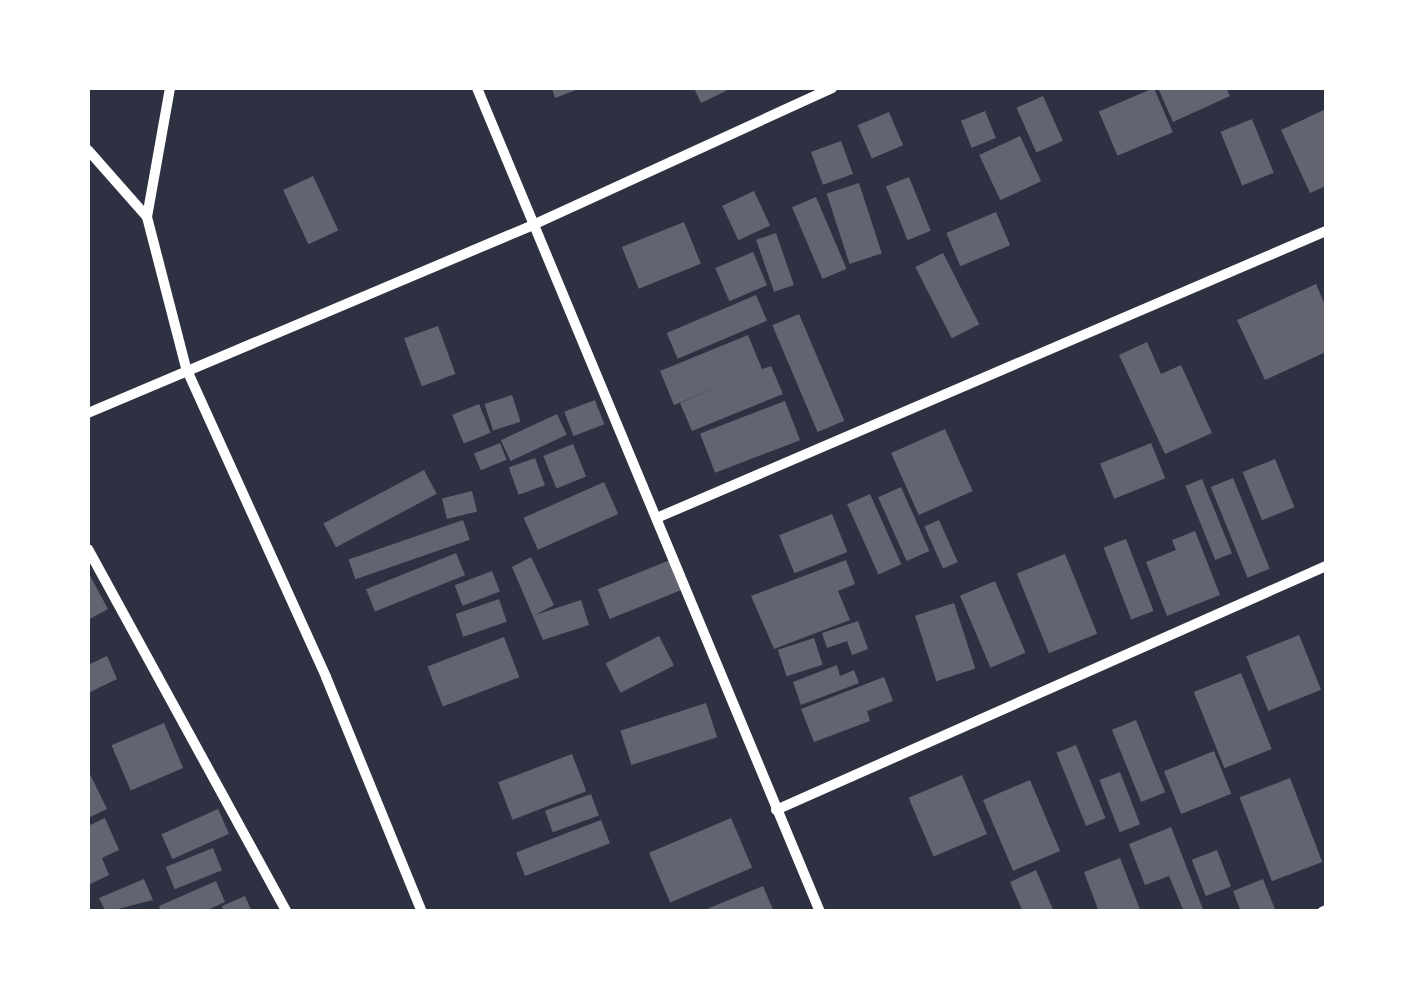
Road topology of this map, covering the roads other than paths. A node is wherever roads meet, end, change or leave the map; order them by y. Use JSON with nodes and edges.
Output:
{"nodes":[{"id":1,"x":170,"y":88,"type":"edge"},
{"id":2,"x":476,"y":88,"type":"edge"},
{"id":3,"x":832,"y":88,"type":"edge"},
{"id":4,"x":88,"y":150,"type":"edge"},
{"id":5,"x":147,"y":217,"type":"junction"},
{"id":6,"x":535,"y":224,"type":"junction"},
{"id":7,"x":1326,"y":230,"type":"edge"},
{"id":8,"x":186,"y":368,"type":"junction"},
{"id":9,"x":88,"y":412,"type":"edge"},
{"id":10,"x":659,"y":516,"type":"junction"},
{"id":11,"x":88,"y":549,"type":"edge"},
{"id":12,"x":1326,"y":566,"type":"edge"},
{"id":13,"x":776,"y":810,"type":"junction"},
{"id":14,"x":287,"y":912,"type":"edge"},
{"id":15,"x":422,"y":912,"type":"edge"},
{"id":16,"x":820,"y":912,"type":"edge"}],
"edges":[{"from":1,"to":5,"type":"street"},
{"from":2,"to":6,"type":"street"},
{"from":3,"to":6,"type":"street"},
{"from":4,"to":5,"type":"street"},
{"from":5,"to":8,"type":"street"},
{"from":6,"to":8,"type":"street"},
{"from":6,"to":10,"type":"street"},
{"from":7,"to":10,"type":"street"},
{"from":8,"to":9,"type":"street"},
{"from":8,"to":15,"type":"street"},
{"from":10,"to":13,"type":"street"},
{"from":11,"to":14,"type":"street"},
{"from":12,"to":13,"type":"street"},
{"from":13,"to":16,"type":"street"}]}
